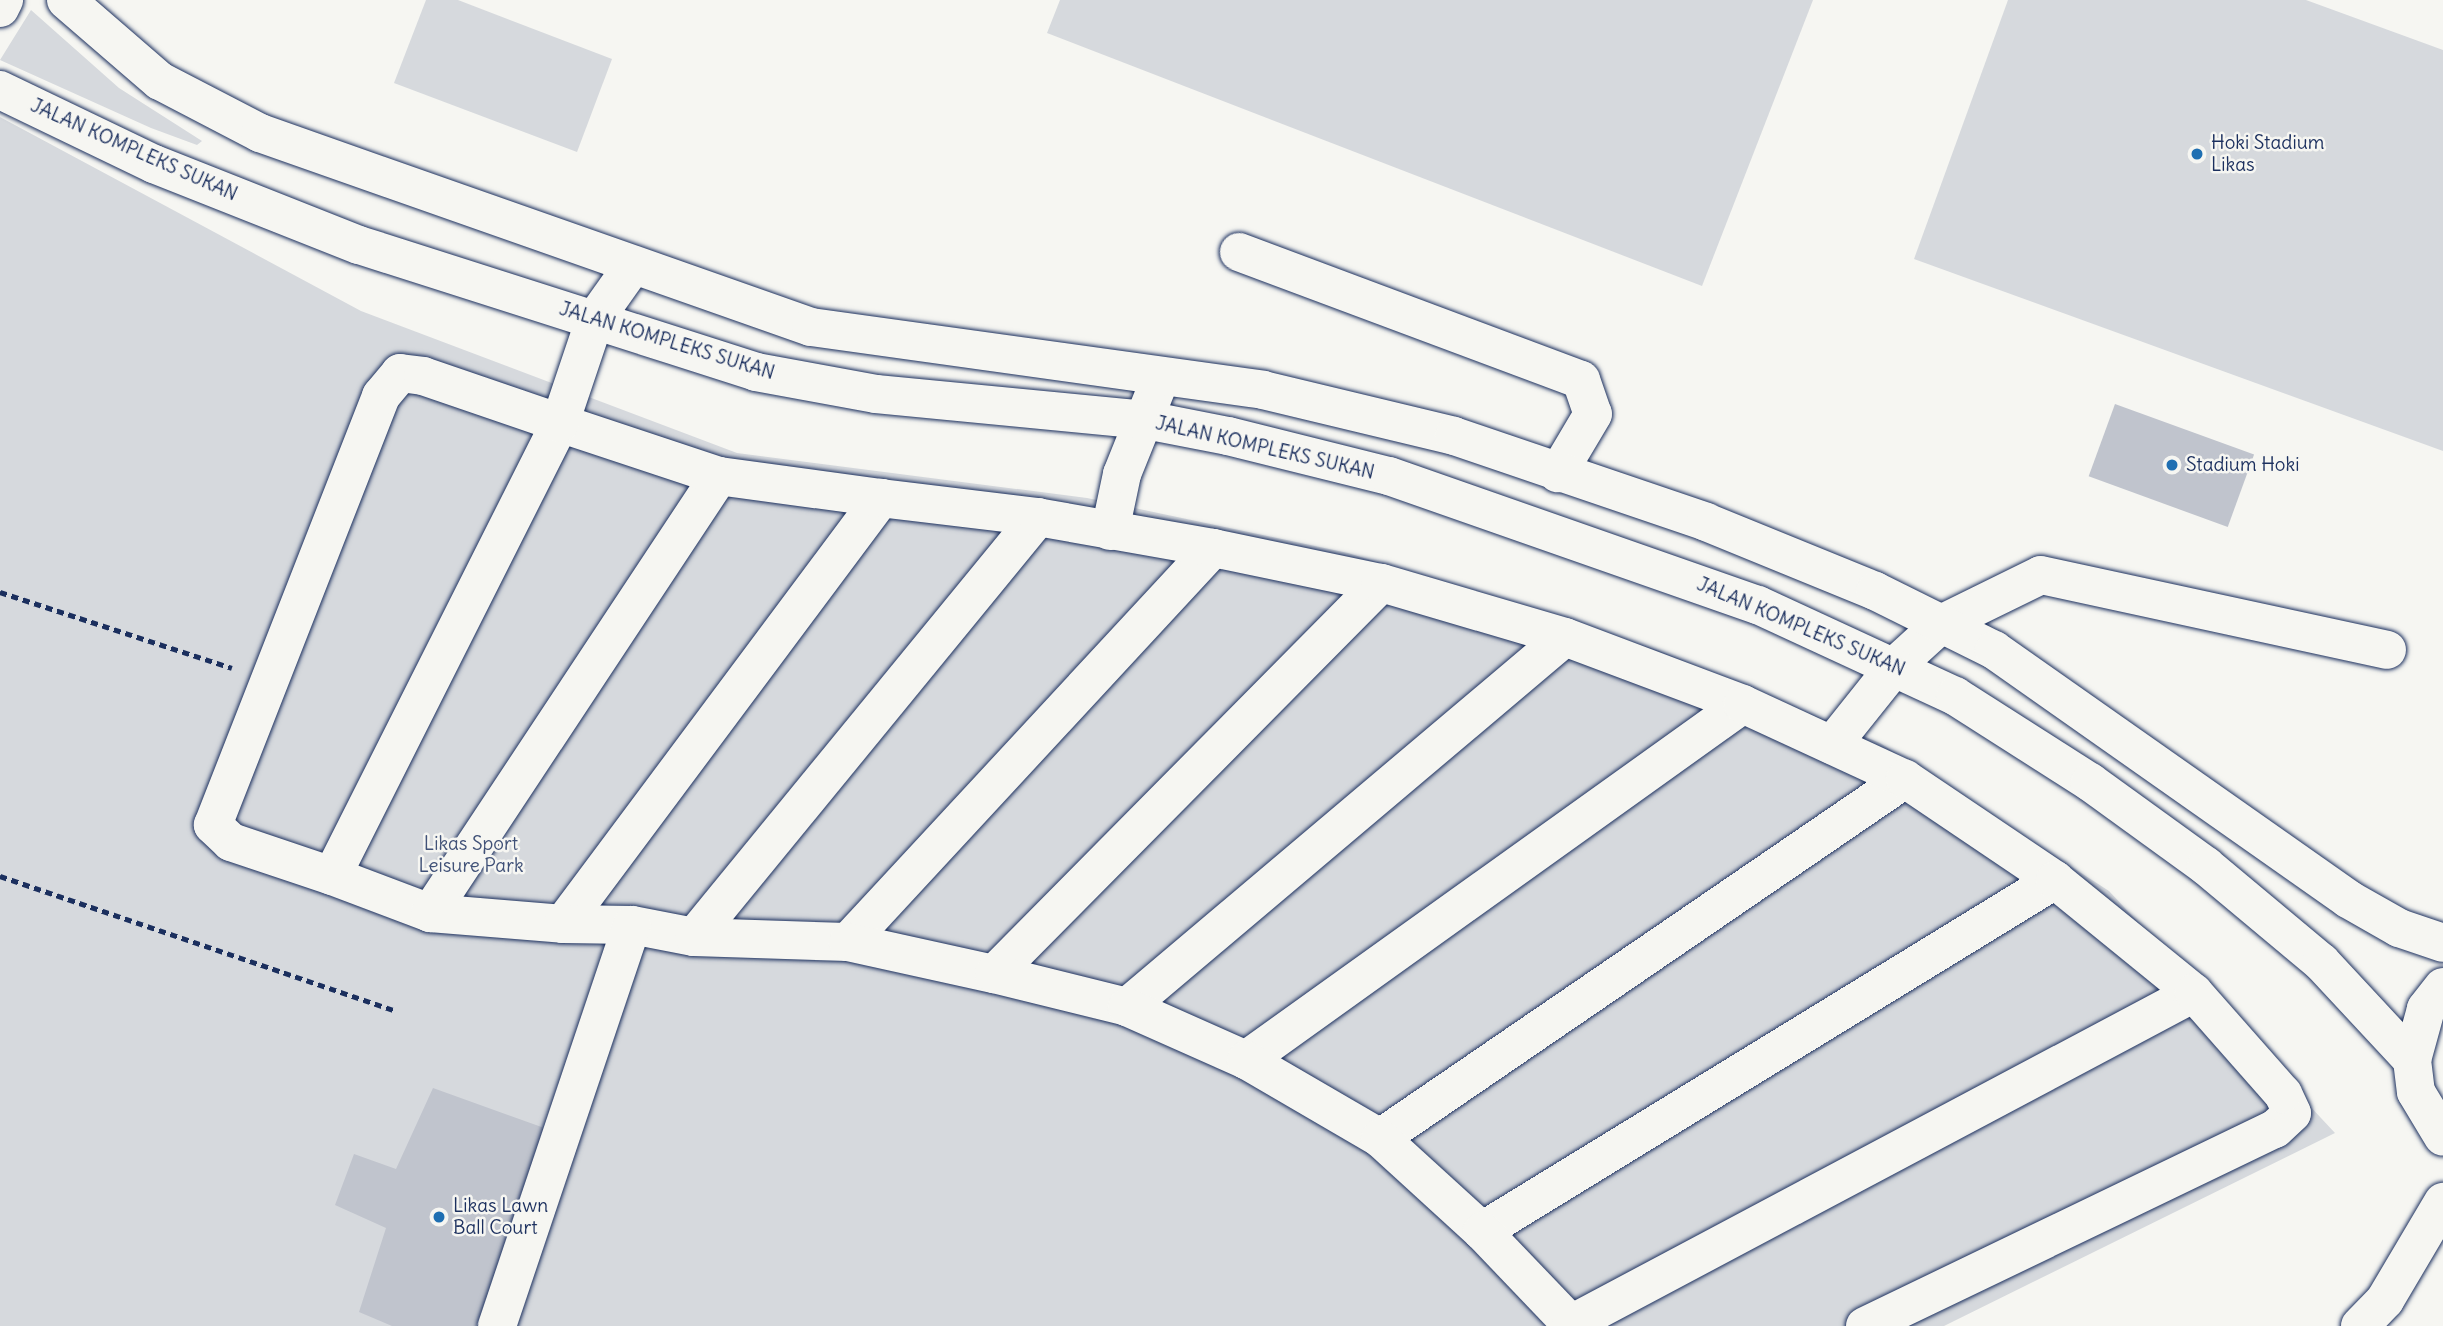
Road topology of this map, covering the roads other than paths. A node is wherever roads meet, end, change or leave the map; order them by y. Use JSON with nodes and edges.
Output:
{"nodes":[{"id":1,"x":4,"y":0,"type":"edge"},
{"id":2,"x":66,"y":0,"type":"edge"},
{"id":3,"x":0,"y":8,"type":"edge"},
{"id":4,"x":0,"y":90,"type":"edge"},
{"id":5,"x":1239,"y":252,"type":"dead end"},
{"id":6,"x":632,"y":267,"type":"junction"},
{"id":7,"x":595,"y":319,"type":"junction"},
{"id":8,"x":1161,"y":377,"type":"junction"},
{"id":9,"x":1146,"y":420,"type":"junction"},
{"id":10,"x":560,"y":424,"type":"junction"},
{"id":11,"x":1558,"y":472,"type":"junction"},
{"id":12,"x":719,"y":476,"type":"junction"},
{"id":13,"x":881,"y":498,"type":"junction"},
{"id":14,"x":1038,"y":517,"type":"junction"},
{"id":15,"x":1110,"y":531,"type":"junction"},
{"id":16,"x":1213,"y":548,"type":"junction"},
{"id":17,"x":1381,"y":583,"type":"junction"},
{"id":18,"x":1941,"y":624,"type":"junction"},
{"id":19,"x":1565,"y":638,"type":"junction"},
{"id":20,"x":2387,"y":650,"type":"dead end"},
{"id":21,"x":1895,"y":666,"type":"junction"},
{"id":22,"x":1743,"y":704,"type":"junction"},
{"id":23,"x":1832,"y":745,"type":"junction"},
{"id":24,"x":1905,"y":779,"type":"junction"},
{"id":25,"x":332,"y":876,"type":"junction"},
{"id":26,"x":2055,"y":880,"type":"junction"},
{"id":27,"x":430,"y":913,"type":"junction"},
{"id":28,"x":563,"y":924,"type":"junction"},
{"id":29,"x":632,"y":925,"type":"junction"},
{"id":30,"x":694,"y":937,"type":"junction"},
{"id":31,"x":848,"y":942,"type":"junction"},
{"id":32,"x":2443,"y":943,"type":"edge"},
{"id":33,"x":994,"y":974,"type":"junction"},
{"id":34,"x":2443,"y":987,"type":"edge"},
{"id":35,"x":2194,"y":993,"type":"junction"},
{"id":36,"x":1127,"y":1007,"type":"junction"},
{"id":37,"x":1246,"y":1060,"type":"junction"},
{"id":38,"x":2412,"y":1060,"type":"junction"},
{"id":39,"x":2443,"y":1137,"type":"edge"},
{"id":40,"x":1380,"y":1138,"type":"junction"},
{"id":41,"x":2443,"y":1202,"type":"edge"},
{"id":42,"x":1482,"y":1231,"type":"junction"},
{"id":43,"x":1572,"y":1325,"type":"edge"},
{"id":44,"x":497,"y":1326,"type":"edge"},
{"id":45,"x":1865,"y":1326,"type":"edge"},
{"id":46,"x":2360,"y":1326,"type":"edge"}],
"edges":[{"from":1,"to":3,"type":"main road"},
{"from":2,"to":6,"type":"main road"},
{"from":4,"to":7,"type":"main road","name":"JALAN KOMPLEKS SUKAN"},
{"from":5,"to":11,"type":"main road"},
{"from":6,"to":7,"type":"main road"},
{"from":6,"to":8,"type":"main road"},
{"from":7,"to":9,"type":"main road","name":"JALAN KOMPLEKS SUKAN"},
{"from":7,"to":10,"type":"main road"},
{"from":8,"to":9,"type":"main road"},
{"from":8,"to":11,"type":"main road"},
{"from":9,"to":15,"type":"main road"},
{"from":9,"to":21,"type":"main road","name":"JALAN KOMPLEKS SUKAN"},
{"from":10,"to":12,"type":"main road"},
{"from":10,"to":25,"type":"main road"},
{"from":10,"to":25,"type":"main road"},
{"from":11,"to":18,"type":"main road"},
{"from":12,"to":13,"type":"main road"},
{"from":12,"to":27,"type":"main road"},
{"from":13,"to":14,"type":"main road"},
{"from":13,"to":28,"type":"main road"},
{"from":14,"to":15,"type":"main road"},
{"from":14,"to":30,"type":"main road"},
{"from":15,"to":16,"type":"main road"},
{"from":16,"to":17,"type":"main road"},
{"from":16,"to":31,"type":"main road"},
{"from":17,"to":19,"type":"main road"},
{"from":17,"to":33,"type":"main road"},
{"from":18,"to":20,"type":"main road"},
{"from":18,"to":21,"type":"main road"},
{"from":18,"to":32,"type":"main road"},
{"from":19,"to":22,"type":"main road"},
{"from":19,"to":36,"type":"main road"},
{"from":21,"to":23,"type":"main road"},
{"from":21,"to":38,"type":"main road","name":"JALAN KOMPLEKS SUKAN"},
{"from":22,"to":23,"type":"main road"},
{"from":22,"to":37,"type":"main road"},
{"from":23,"to":24,"type":"main road"},
{"from":24,"to":26,"type":"main road"},
{"from":24,"to":40,"type":"main road"},
{"from":25,"to":27,"type":"main road"},
{"from":26,"to":35,"type":"main road"},
{"from":26,"to":42,"type":"main road"},
{"from":27,"to":28,"type":"main road"},
{"from":28,"to":29,"type":"main road"},
{"from":29,"to":30,"type":"main road"},
{"from":29,"to":44,"type":"main road"},
{"from":30,"to":31,"type":"main road"},
{"from":31,"to":33,"type":"main road"},
{"from":33,"to":36,"type":"main road"},
{"from":34,"to":38,"type":"main road"},
{"from":35,"to":43,"type":"main road"},
{"from":35,"to":45,"type":"main road"},
{"from":36,"to":37,"type":"main road"},
{"from":37,"to":40,"type":"main road"},
{"from":38,"to":39,"type":"main road"},
{"from":40,"to":42,"type":"main road"},
{"from":41,"to":46,"type":"main road"},
{"from":42,"to":43,"type":"main road"}]}
